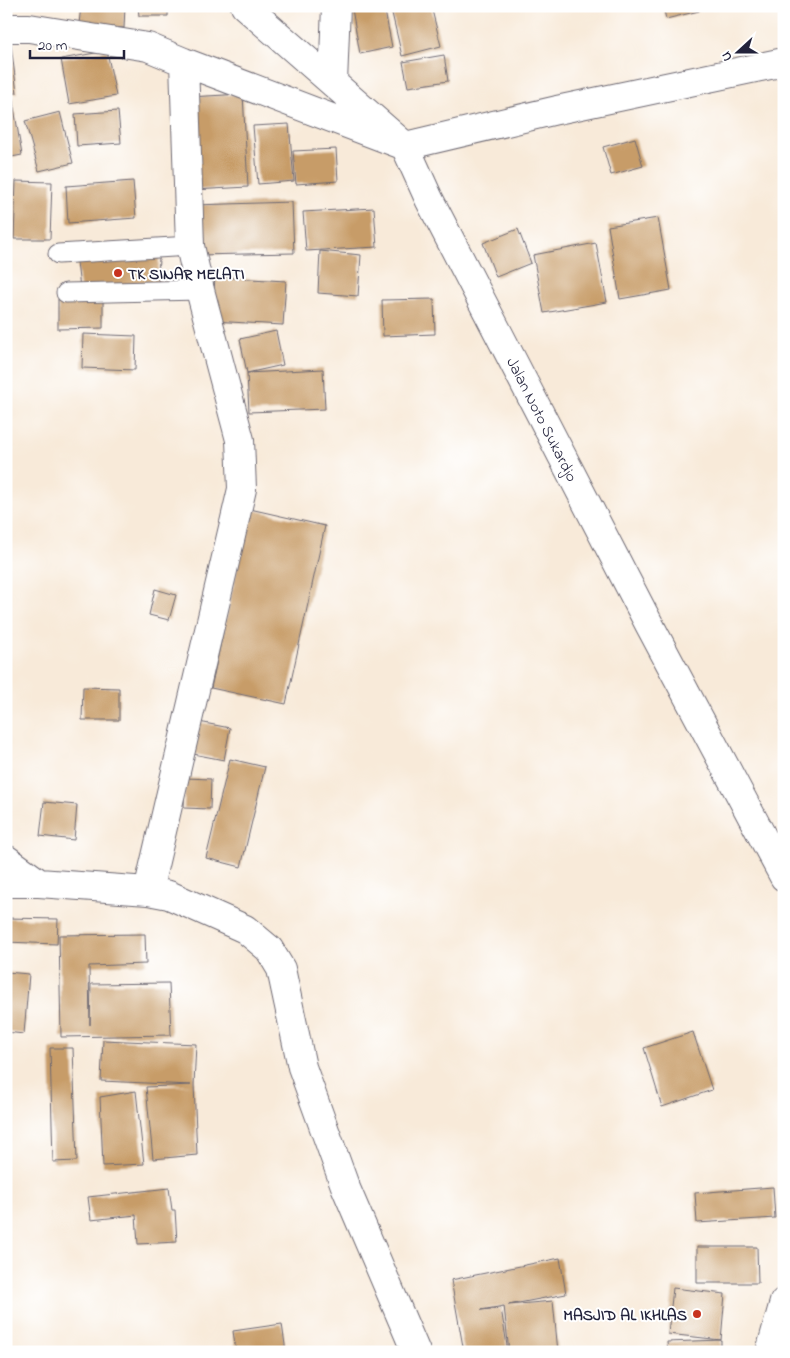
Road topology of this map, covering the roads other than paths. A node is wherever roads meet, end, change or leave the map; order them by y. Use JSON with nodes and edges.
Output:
{"nodes":[{"id":1,"x":245,"y":6,"type":"edge"},
{"id":2,"x":336,"y":6,"type":"edge"},
{"id":3,"x":6,"y":28,"type":"edge"},
{"id":4,"x":184,"y":62,"type":"junction"},
{"id":5,"x":784,"y":62,"type":"edge"},
{"id":6,"x":333,"y":84,"type":"junction"},
{"id":7,"x":404,"y":146,"type":"junction"},
{"id":8,"x":190,"y":246,"type":"junction"},
{"id":9,"x":58,"y":254,"type":"dead end"},
{"id":10,"x":200,"y":290,"type":"junction"},
{"id":11,"x":66,"y":293,"type":"dead end"},
{"id":12,"x":6,"y":859,"type":"edge"},
{"id":13,"x":784,"y":877,"type":"edge"},
{"id":14,"x":6,"y":882,"type":"edge"},
{"id":15,"x":39,"y":883,"type":"junction"},
{"id":16,"x":148,"y":891,"type":"junction"},
{"id":17,"x":784,"y":1302,"type":"edge"},
{"id":18,"x":776,"y":1338,"type":"edge"},
{"id":19,"x":416,"y":1352,"type":"edge"}],
"edges":[{"from":1,"to":6,"type":"street","name":"Jalan Noto Sukardjo"},
{"from":2,"to":6,"type":"street"},
{"from":3,"to":4,"type":"street"},
{"from":4,"to":7,"type":"street"},
{"from":4,"to":8,"type":"street"},
{"from":5,"to":7,"type":"street"},
{"from":6,"to":7,"type":"street","name":"Jalan Noto Sukardjo"},
{"from":7,"to":13,"type":"street","name":"Jalan Noto Sukardjo"},
{"from":8,"to":9,"type":"lane"},
{"from":8,"to":10,"type":"street"},
{"from":10,"to":11,"type":"lane"},
{"from":10,"to":16,"type":"street"},
{"from":12,"to":15,"type":"street"},
{"from":14,"to":15,"type":"street"},
{"from":15,"to":16,"type":"street"},
{"from":16,"to":19,"type":"street"},
{"from":17,"to":18,"type":"street"}]}
